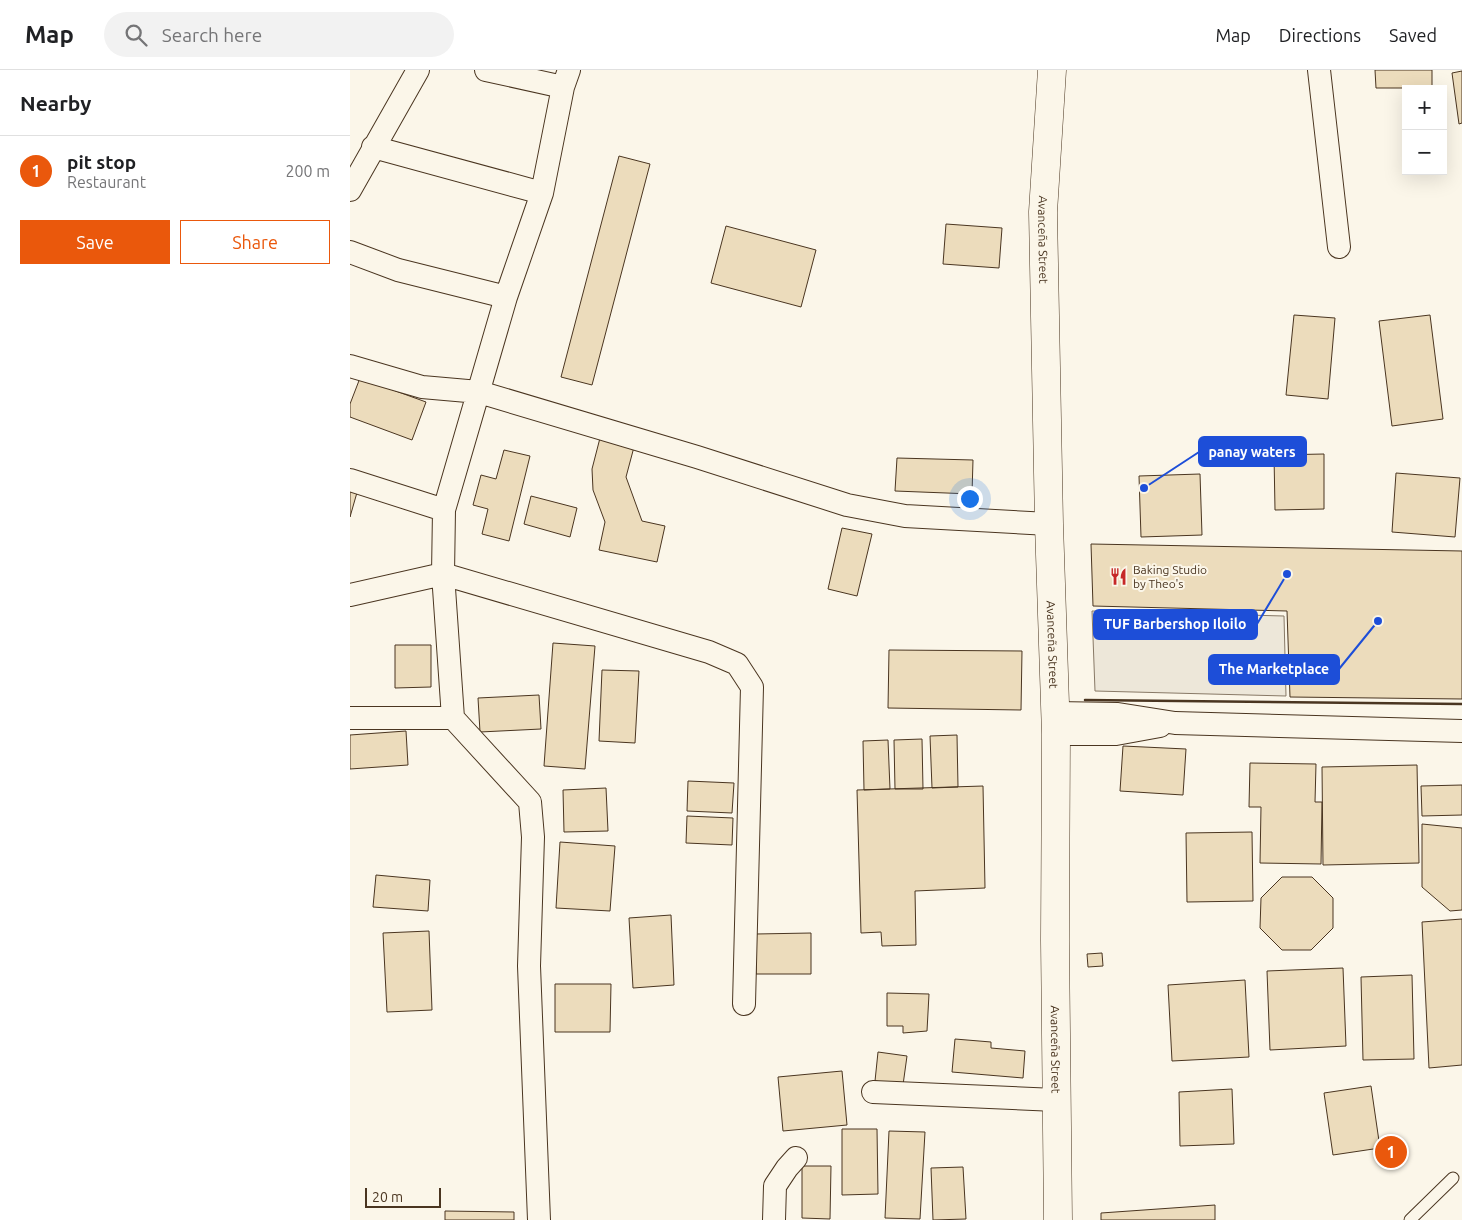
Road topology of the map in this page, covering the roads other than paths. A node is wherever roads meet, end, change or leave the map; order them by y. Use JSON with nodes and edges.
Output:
{"nodes":[{"id":1,"x":418,"y":70,"type":"edge"},
{"id":2,"x":486,"y":70,"type":"edge"},
{"id":3,"x":1052,"y":70,"type":"edge"},
{"id":4,"x":1319,"y":70,"type":"edge"},
{"id":5,"x":566,"y":79,"type":"edge"},
{"id":6,"x":373,"y":147,"type":"junction"},
{"id":7,"x":350,"y":190,"type":"edge"},
{"id":8,"x":542,"y":193,"type":"junction"},
{"id":9,"x":1338,"y":247,"type":"dead end"},
{"id":10,"x":350,"y":252,"type":"edge"},
{"id":11,"x":506,"y":297,"type":"junction"},
{"id":12,"x":350,"y":366,"type":"edge"},
{"id":13,"x":479,"y":392,"type":"junction"},
{"id":14,"x":350,"y":480,"type":"edge"},
{"id":15,"x":444,"y":510,"type":"junction"},
{"id":16,"x":1049,"y":524,"type":"junction"},
{"id":17,"x":442,"y":574,"type":"junction"},
{"id":18,"x":350,"y":595,"type":"edge"},
{"id":19,"x":350,"y":718,"type":"edge"},
{"id":20,"x":453,"y":718,"type":"junction"},
{"id":21,"x":1055,"y":723,"type":"junction"},
{"id":22,"x":1462,"y":730,"type":"edge"},
{"id":23,"x":744,"y":1004,"type":"dead end"},
{"id":24,"x":872,"y":1092,"type":"dead end"},
{"id":25,"x":1056,"y":1100,"type":"junction"},
{"id":26,"x":796,"y":1158,"type":"dead end"},
{"id":27,"x":1453,"y":1178,"type":"dead end"},
{"id":28,"x":539,"y":1220,"type":"edge"},
{"id":29,"x":774,"y":1220,"type":"edge"},
{"id":30,"x":1058,"y":1220,"type":"edge"},
{"id":31,"x":1410,"y":1220,"type":"edge"}],
"edges":[{"from":1,"to":6,"type":"street"},
{"from":2,"to":5,"type":"street"},
{"from":3,"to":16,"type":"main road","name":"Avanceña Street"},
{"from":4,"to":9,"type":"street"},
{"from":5,"to":8,"type":"street"},
{"from":6,"to":7,"type":"street"},
{"from":6,"to":8,"type":"street"},
{"from":8,"to":11,"type":"street"},
{"from":10,"to":11,"type":"street"},
{"from":11,"to":13,"type":"street"},
{"from":12,"to":13,"type":"street"},
{"from":13,"to":15,"type":"street"},
{"from":13,"to":16,"type":"street"},
{"from":14,"to":15,"type":"street"},
{"from":15,"to":17,"type":"street"},
{"from":16,"to":21,"type":"main road","name":"Avanceña Street"},
{"from":17,"to":18,"type":"street"},
{"from":17,"to":20,"type":"street"},
{"from":17,"to":23,"type":"street"},
{"from":19,"to":20,"type":"street"},
{"from":20,"to":28,"type":"street"},
{"from":21,"to":22,"type":"street"},
{"from":21,"to":25,"type":"main road","name":"Avanceña Street"},
{"from":24,"to":25,"type":"street"},
{"from":25,"to":30,"type":"main road","name":"Avanceña Street"},
{"from":26,"to":29,"type":"street"},
{"from":27,"to":31,"type":"lane"}]}
